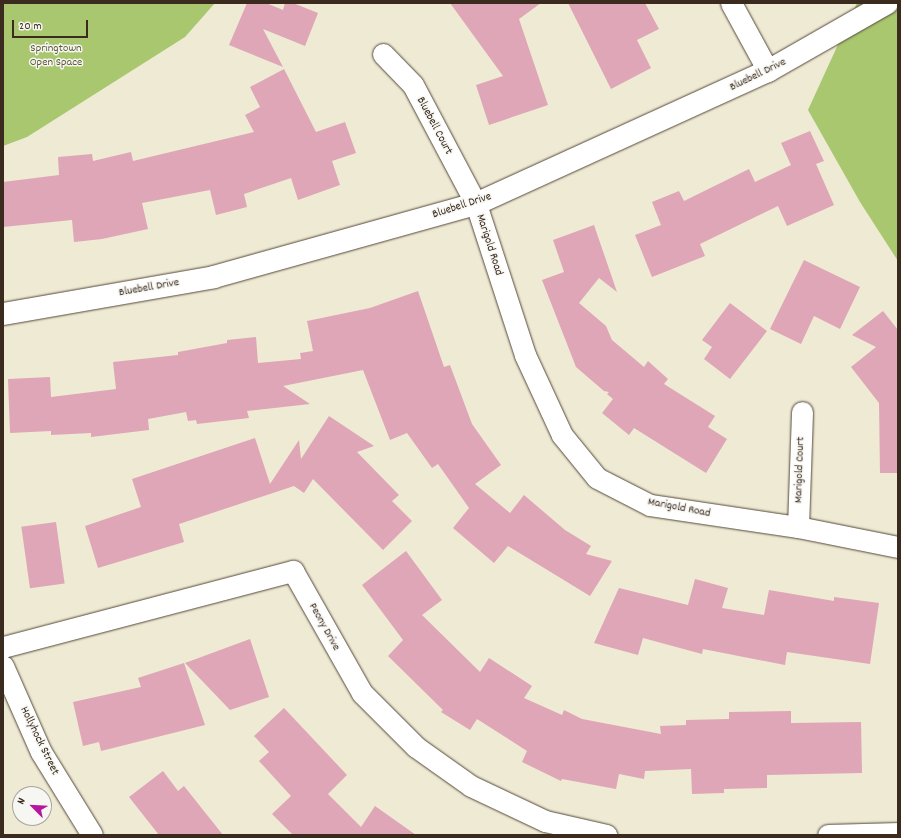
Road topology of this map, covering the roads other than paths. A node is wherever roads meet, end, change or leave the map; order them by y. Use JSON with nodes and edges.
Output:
{"nodes":[{"id":1,"x":732,"y":3,"type":"edge"},
{"id":2,"x":887,"y":3,"type":"edge"},
{"id":3,"x":383,"y":54,"type":"dead end"},
{"id":4,"x":768,"y":71,"type":"junction"},
{"id":5,"x":476,"y":204,"type":"junction"},
{"id":6,"x":3,"y":314,"type":"edge"},
{"id":7,"x":802,"y":412,"type":"dead end"},
{"id":8,"x":798,"y":527,"type":"junction"},
{"id":9,"x":898,"y":546,"type":"edge"},
{"id":10,"x":3,"y":647,"type":"edge"},
{"id":11,"x":3,"y":666,"type":"edge"},
{"id":12,"x":898,"y":833,"type":"edge"},
{"id":13,"x":92,"y":835,"type":"edge"},
{"id":14,"x":606,"y":835,"type":"edge"},
{"id":15,"x":828,"y":835,"type":"edge"}],
"edges":[{"from":1,"to":4,"type":"street"},
{"from":2,"to":4,"type":"street","name":"Bluebell Drive"},
{"from":3,"to":5,"type":"street","name":"Bluebell Court"},
{"from":4,"to":5,"type":"street","name":"Bluebell Drive"},
{"from":5,"to":6,"type":"street","name":"Bluebell Drive"},
{"from":5,"to":8,"type":"street","name":"Marigold Road"},
{"from":7,"to":8,"type":"street","name":"Marigold Court"},
{"from":8,"to":9,"type":"street","name":"Marigold Road"},
{"from":10,"to":14,"type":"street","name":"Peony Drive"},
{"from":11,"to":13,"type":"street","name":"Hollyhock Street"},
{"from":12,"to":15,"type":"street"}]}
